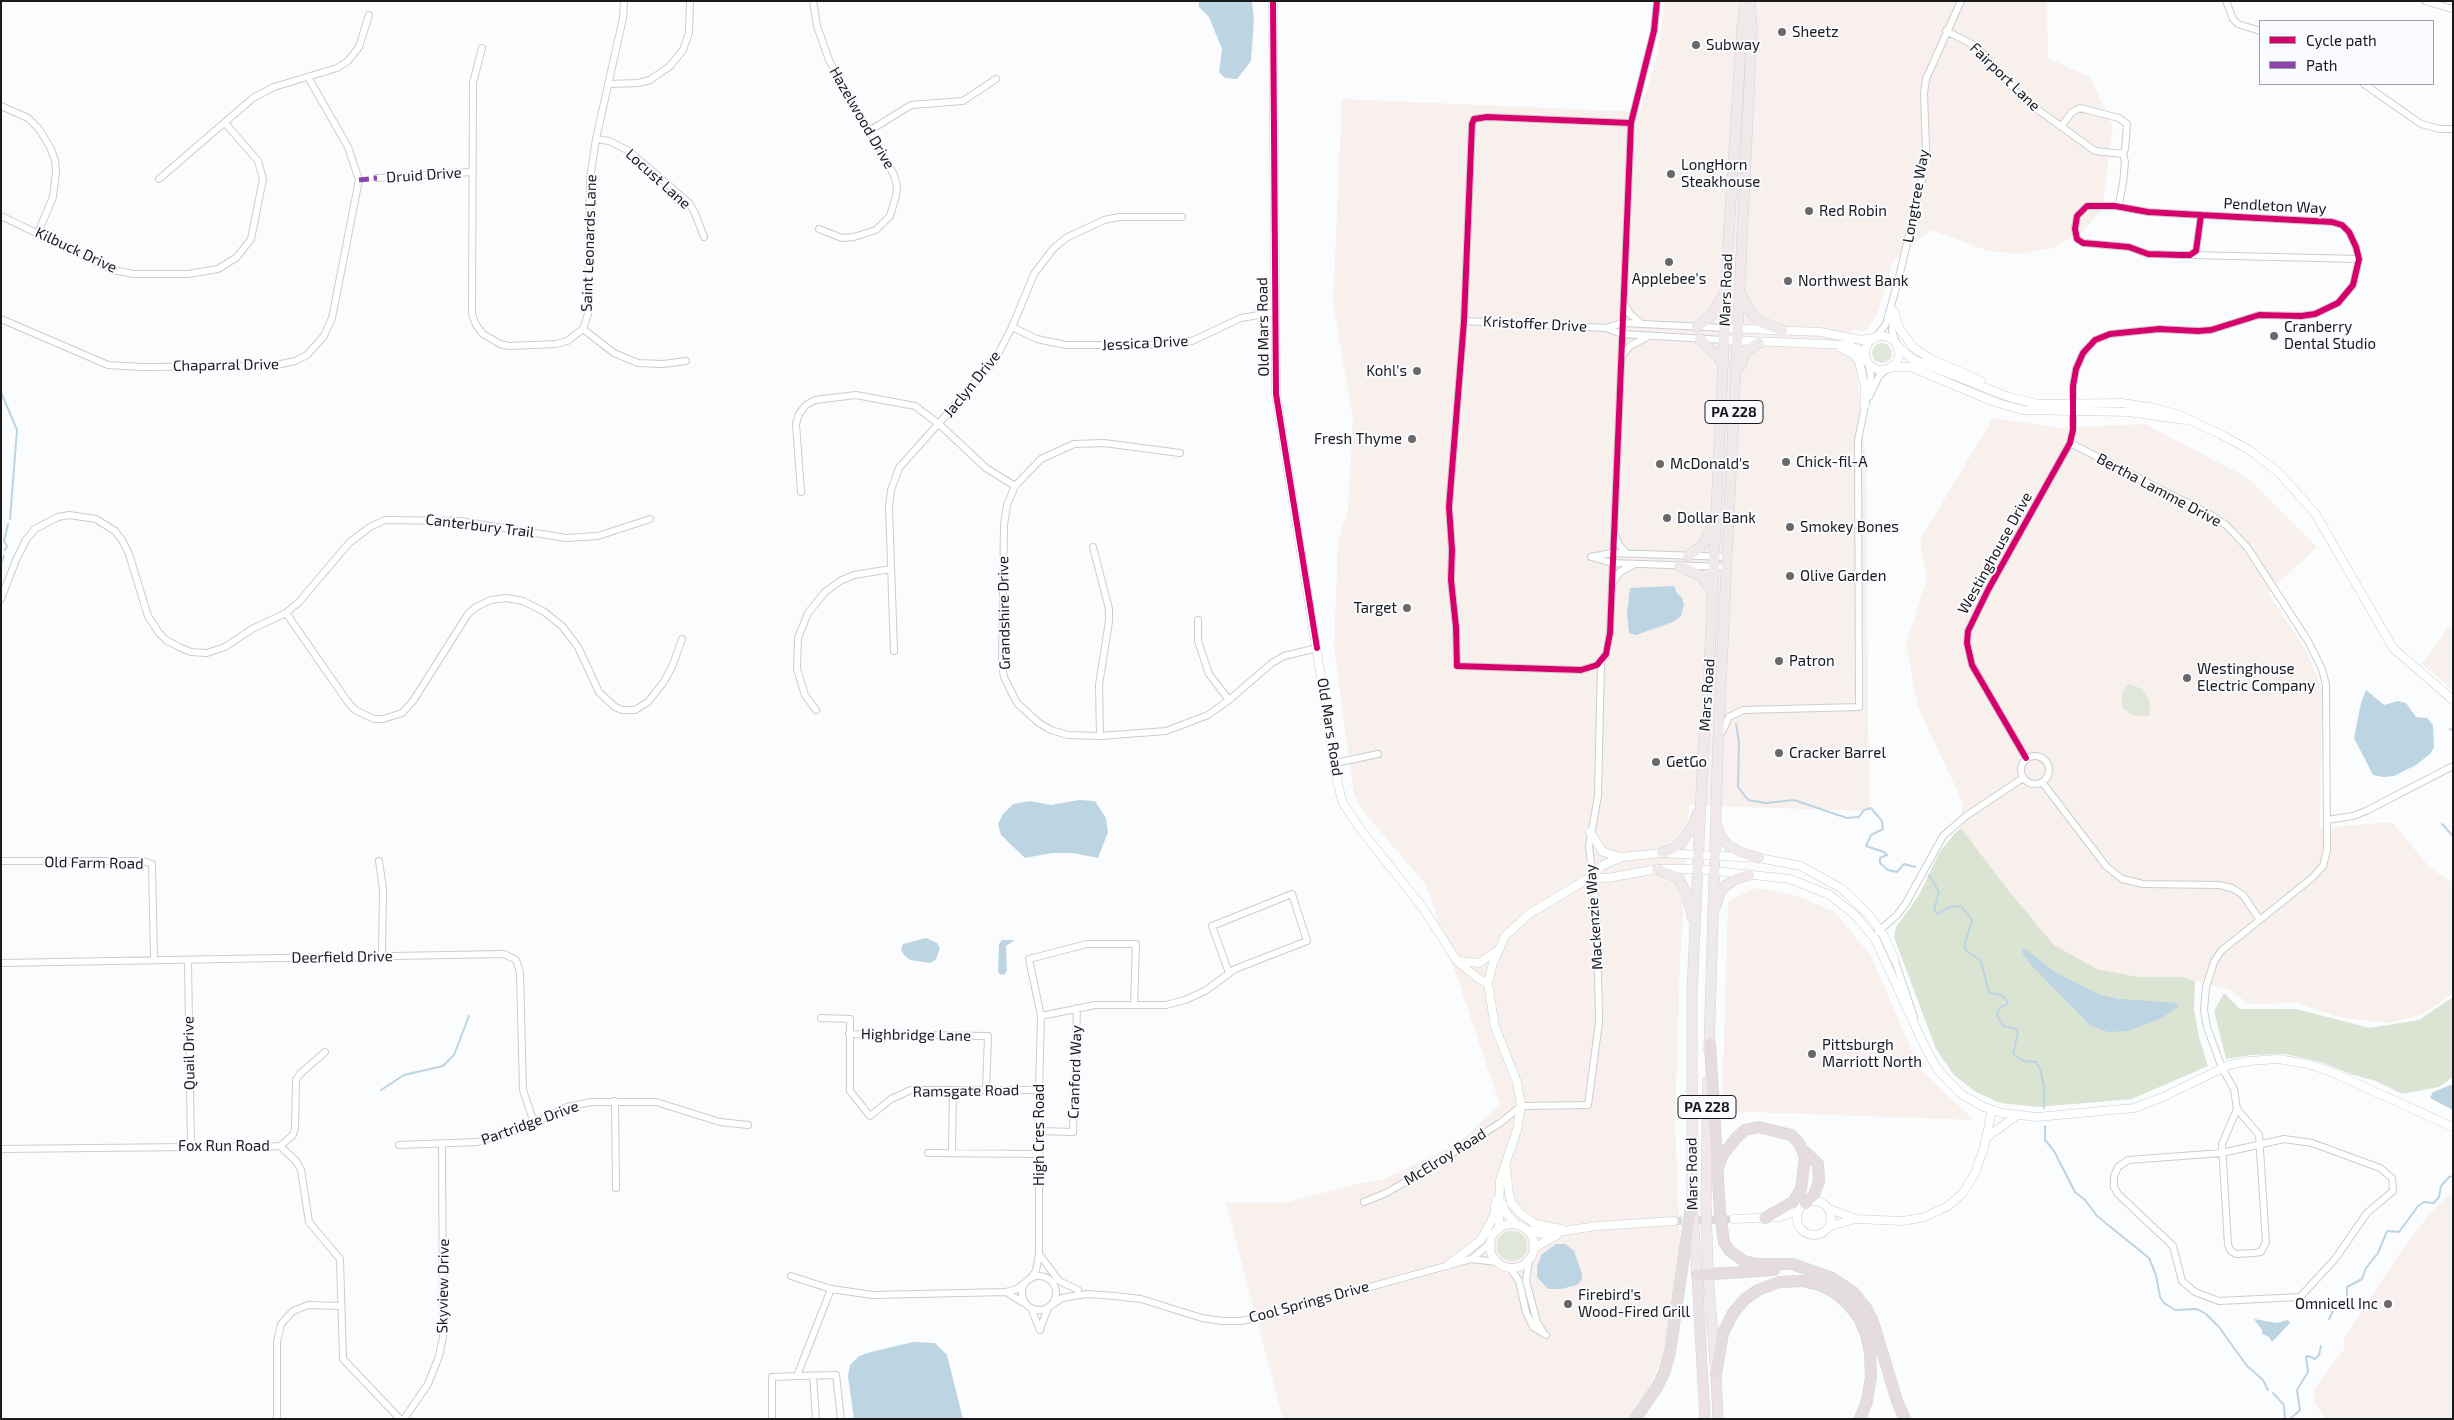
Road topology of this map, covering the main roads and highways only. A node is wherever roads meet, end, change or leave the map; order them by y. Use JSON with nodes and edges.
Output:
{"nodes":[{"id":1,"x":1748,"y":1,"type":"edge"},
{"id":2,"x":1726,"y":288,"type":"junction"},
{"id":3,"x":1740,"y":289,"type":"junction"},
{"id":4,"x":1697,"y":327,"type":"road end"},
{"id":5,"x":1782,"y":330,"type":"road end"},
{"id":6,"x":1700,"y":339,"type":"road end"},
{"id":7,"x":1759,"y":343,"type":"road end"},
{"id":8,"x":1724,"y":363,"type":"junction"},
{"id":9,"x":1732,"y":448,"type":"junction"},
{"id":10,"x":1715,"y":515,"type":"junction"},
{"id":11,"x":1688,"y":556,"type":"road end"},
{"id":12,"x":1679,"y":566,"type":"road end"},
{"id":13,"x":1713,"y":594,"type":"junction"},
{"id":14,"x":1700,"y":804,"type":"junction"},
{"id":15,"x":1716,"y":822,"type":"junction"},
{"id":16,"x":1662,"y":853,"type":"road end"},
{"id":17,"x":1759,"y":858,"type":"road end"},
{"id":18,"x":1657,"y":869,"type":"road end"},
{"id":19,"x":1749,"y":875,"type":"road end"},
{"id":20,"x":1712,"y":919,"type":"junction"},
{"id":21,"x":1694,"y":929,"type":"junction"},
{"id":22,"x":1710,"y":1044,"type":"junction"},
{"id":23,"x":1804,"y":1151,"type":"junction"},
{"id":24,"x":1718,"y":1169,"type":"junction"},
{"id":25,"x":1692,"y":1200,"type":"junction"},
{"id":26,"x":1802,"y":1207,"type":"road end"},
{"id":27,"x":1765,"y":1218,"type":"road end"},
{"id":28,"x":1808,"y":1270,"type":"junction"},
{"id":29,"x":1703,"y":1274,"type":"junction"},
{"id":30,"x":1716,"y":1374,"type":"junction"},
{"id":31,"x":1635,"y":1419,"type":"edge"},
{"id":32,"x":1705,"y":1419,"type":"edge"},
{"id":33,"x":1718,"y":1419,"type":"edge"},
{"id":34,"x":1860,"y":1419,"type":"edge"},
{"id":35,"x":1905,"y":1419,"type":"edge"}],
"edges":[{"from":1,"to":2,"type":"main road","name":"Mars Road","number":"PA 228"},
{"from":1,"to":3,"type":"main road","name":"Mars Road","number":"PA 228"},
{"from":2,"to":4,"type":"main road"},
{"from":2,"to":8,"type":"main road","name":"Mars Road","number":"PA 228"},
{"from":3,"to":5,"type":"main road"},
{"from":3,"to":9,"type":"main road","name":"Mars Road","number":"PA 228"},
{"from":6,"to":8,"type":"main road"},
{"from":7,"to":9,"type":"main road"},
{"from":8,"to":10,"type":"main road","name":"Mars Road","number":"PA 228"},
{"from":9,"to":15,"type":"main road","name":"Mars Road","number":"PA 228"},
{"from":10,"to":11,"type":"main road"},
{"from":10,"to":13,"type":"main road","name":"Mars Road","number":"PA 228"},
{"from":12,"to":13,"type":"main road"},
{"from":13,"to":14,"type":"main road","name":"Mars Road","number":"PA 228"},
{"from":14,"to":16,"type":"main road"},
{"from":14,"to":21,"type":"main road","name":"Mars Road","number":"PA 228"},
{"from":15,"to":17,"type":"main road"},
{"from":15,"to":20,"type":"main road","name":"Mars Road","number":"PA 228"},
{"from":18,"to":21,"type":"main road"},
{"from":19,"to":20,"type":"main road"},
{"from":20,"to":22,"type":"main road","name":"Mars Road","number":"PA 228"},
{"from":21,"to":25,"type":"main road","name":"Mars Road","number":"PA 228"},
{"from":22,"to":24,"type":"highway"},
{"from":22,"to":29,"type":"main road","name":"Mars Road","number":"PA 228"},
{"from":23,"to":24,"type":"highway"},
{"from":23,"to":26,"type":"highway"},
{"from":23,"to":27,"type":"highway"},
{"from":24,"to":28,"type":"highway"},
{"from":25,"to":29,"type":"main road","name":"Mars Road","number":"PA 228"},
{"from":25,"to":31,"type":"highway"},
{"from":28,"to":29,"type":"highway"},
{"from":28,"to":35,"type":"highway"},
{"from":29,"to":30,"type":"main road","name":"Mars Road","number":"PA 228"},
{"from":29,"to":32,"type":"highway","name":"Mars Road","number":"PA 228"},
{"from":30,"to":33,"type":"highway","name":"Mars Road","number":"PA 228"},
{"from":30,"to":34,"type":"highway"}]}
